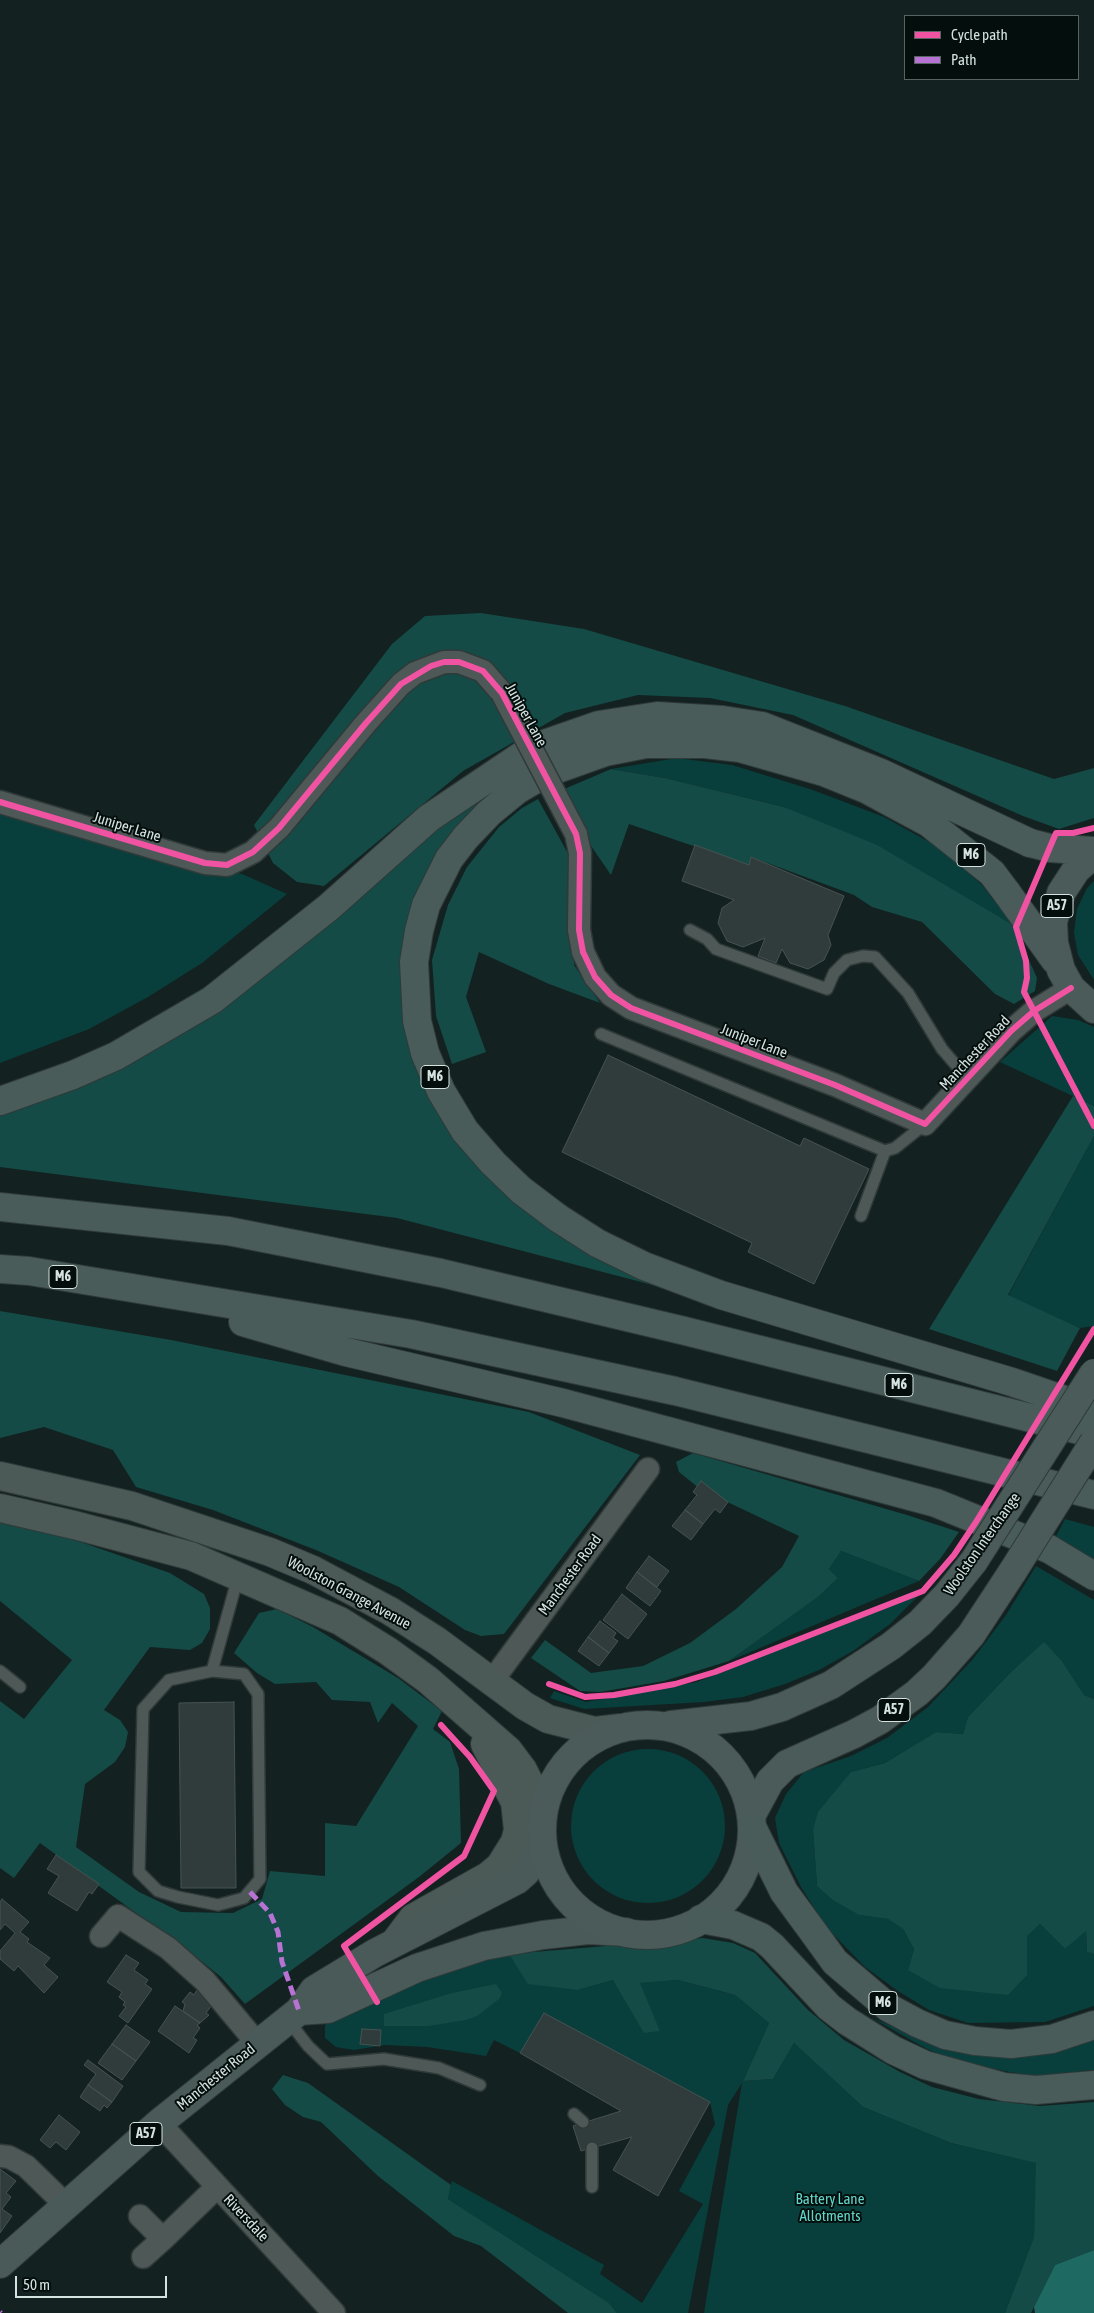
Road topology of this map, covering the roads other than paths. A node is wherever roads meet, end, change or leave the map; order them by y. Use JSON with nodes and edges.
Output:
{"nodes":[{"id":1,"x":0,"y":802,"type":"edge"},
{"id":2,"x":1094,"y":853,"type":"edge"},
{"id":3,"x":690,"y":930,"type":"dead end"},
{"id":4,"x":1066,"y":979,"type":"junction"},
{"id":5,"x":1094,"y":1009,"type":"edge"},
{"id":6,"x":601,"y":1034,"type":"dead end"},
{"id":7,"x":968,"y":1079,"type":"junction"},
{"id":8,"x":0,"y":1101,"type":"edge"},
{"id":9,"x":924,"y":1124,"type":"junction"},
{"id":10,"x":885,"y":1151,"type":"junction"},
{"id":11,"x":0,"y":1207,"type":"edge"},
{"id":12,"x":860,"y":1216,"type":"dead end"},
{"id":13,"x":0,"y":1269,"type":"edge"},
{"id":14,"x":126,"y":1288,"type":"junction"},
{"id":15,"x":1094,"y":1373,"type":"edge"},
{"id":16,"x":1094,"y":1410,"type":"edge"},
{"id":17,"x":1094,"y":1434,"type":"edge"},
{"id":18,"x":1094,"y":1442,"type":"edge"},
{"id":19,"x":648,"y":1469,"type":"dead end"},
{"id":20,"x":0,"y":1476,"type":"edge"},
{"id":21,"x":1094,"y":1495,"type":"edge"},
{"id":22,"x":0,"y":1508,"type":"edge"},
{"id":23,"x":238,"y":1576,"type":"junction"},
{"id":24,"x":1094,"y":1576,"type":"edge"},
{"id":25,"x":0,"y":1671,"type":"edge"},
{"id":26,"x":212,"y":1672,"type":"junction"},
{"id":27,"x":492,"y":1681,"type":"junction"},
{"id":28,"x":20,"y":1687,"type":"dead end"},
{"id":29,"x":473,"y":1722,"type":"junction"},
{"id":30,"x":662,"y":1726,"type":"junction"},
{"id":31,"x":620,"y":1728,"type":"junction"},
{"id":32,"x":751,"y":1821,"type":"junction"},
{"id":33,"x":543,"y":1837,"type":"junction"},
{"id":34,"x":701,"y":1919,"type":"junction"},
{"id":35,"x":626,"y":1932,"type":"junction"},
{"id":36,"x":101,"y":1936,"type":"dead end"},
{"id":37,"x":395,"y":1942,"type":"junction"},
{"id":38,"x":294,"y":2016,"type":"junction"},
{"id":39,"x":1094,"y":2025,"type":"edge"},
{"id":40,"x":257,"y":2043,"type":"junction"},
{"id":41,"x":480,"y":2085,"type":"dead end"},
{"id":42,"x":1094,"y":2085,"type":"edge"},
{"id":43,"x":574,"y":2114,"type":"dead end"},
{"id":44,"x":583,"y":2122,"type":"dead end"},
{"id":45,"x":159,"y":2123,"type":"junction"},
{"id":46,"x":592,"y":2148,"type":"dead end"},
{"id":47,"x":0,"y":2156,"type":"edge"},
{"id":48,"x":217,"y":2187,"type":"junction"},
{"id":49,"x":592,"y":2187,"type":"dead end"},
{"id":50,"x":65,"y":2204,"type":"junction"},
{"id":51,"x":140,"y":2216,"type":"dead end"},
{"id":52,"x":163,"y":2238,"type":"junction"},
{"id":53,"x":142,"y":2257,"type":"dead end"},
{"id":54,"x":0,"y":2264,"type":"edge"},
{"id":55,"x":334,"y":2313,"type":"edge"}],
"edges":[{"from":1,"to":9,"type":"street","name":"Juniper Lane","bridge":true},
{"from":2,"to":4,"type":"highway","number":"A57"},
{"from":2,"to":8,"type":"highway","number":"M6"},
{"from":3,"to":7,"type":"lane"},
{"from":4,"to":5,"type":"highway"},
{"from":4,"to":7,"type":"street","name":"Manchester Road"},
{"from":4,"to":16,"type":"highway","number":"M6"},
{"from":6,"to":10,"type":"lane"},
{"from":7,"to":9,"type":"street","name":"Manchester Road"},
{"from":9,"to":10,"type":"lane"},
{"from":10,"to":12,"type":"lane"},
{"from":11,"to":17,"type":"highway","number":"M6"},
{"from":13,"to":14,"type":"highway","number":"M6"},
{"from":14,"to":21,"type":"highway","number":"M6"},
{"from":14,"to":24,"type":"highway","number":"M6"},
{"from":15,"to":30,"type":"highway","name":"Woolston Interchange","number":"A57","bridge":true},
{"from":18,"to":32,"type":"highway","name":"Woolston Interchange","number":"A57","bridge":true},
{"from":19,"to":27,"type":"street","name":"Manchester Road"},
{"from":20,"to":27,"type":"main road","name":"Woolston Grange Avenue"},
{"from":22,"to":23,"type":"main road","name":"Woolston Grange Avenue"},
{"from":23,"to":26,"type":"lane"},
{"from":23,"to":29,"type":"main road","name":"Woolston Grange Avenue"},
{"from":25,"to":28,"type":"lane"},
{"from":26,"to":26,"type":"lane"},
{"from":27,"to":31,"type":"main road","name":"Woolston Grange Avenue"},
{"from":29,"to":33,"type":"main road","name":"Woolston Grange Avenue"},
{"from":29,"to":37,"type":"main road"},
{"from":30,"to":31,"type":"highway","name":"Woolston Interchange","number":"A57"},
{"from":30,"to":32,"type":"highway","name":"Woolston Interchange","number":"A57"},
{"from":31,"to":33,"type":"highway","name":"Woolston Interchange","number":"A57"},
{"from":32,"to":34,"type":"highway","name":"Woolston Interchange","number":"A57"},
{"from":32,"to":39,"type":"highway","number":"M6"},
{"from":33,"to":35,"type":"highway","name":"Woolston Interchange","number":"A57"},
{"from":33,"to":37,"type":"main road","name":"Manchester Road","number":"A57"},
{"from":34,"to":35,"type":"highway","name":"Woolston Interchange","number":"A57"},
{"from":34,"to":42,"type":"highway","number":"M6"},
{"from":35,"to":38,"type":"main road","number":"A57"},
{"from":36,"to":40,"type":"street"},
{"from":37,"to":38,"type":"main road","name":"Manchester Road","number":"A57"},
{"from":38,"to":40,"type":"main road","name":"Manchester Road","number":"A57"},
{"from":38,"to":41,"type":"lane"},
{"from":40,"to":45,"type":"main road","name":"Manchester Road","number":"A57"},
{"from":43,"to":44,"type":"lane"},
{"from":45,"to":48,"type":"street","name":"Riversdale"},
{"from":45,"to":50,"type":"main road","name":"Manchester Road","number":"A57"},
{"from":46,"to":49,"type":"lane"},
{"from":47,"to":50,"type":"street"},
{"from":48,"to":52,"type":"street"},
{"from":48,"to":55,"type":"street","name":"Riversdale"},
{"from":50,"to":54,"type":"main road","name":"Manchester Road","number":"A57"},
{"from":51,"to":52,"type":"street"},
{"from":52,"to":53,"type":"street"}]}
